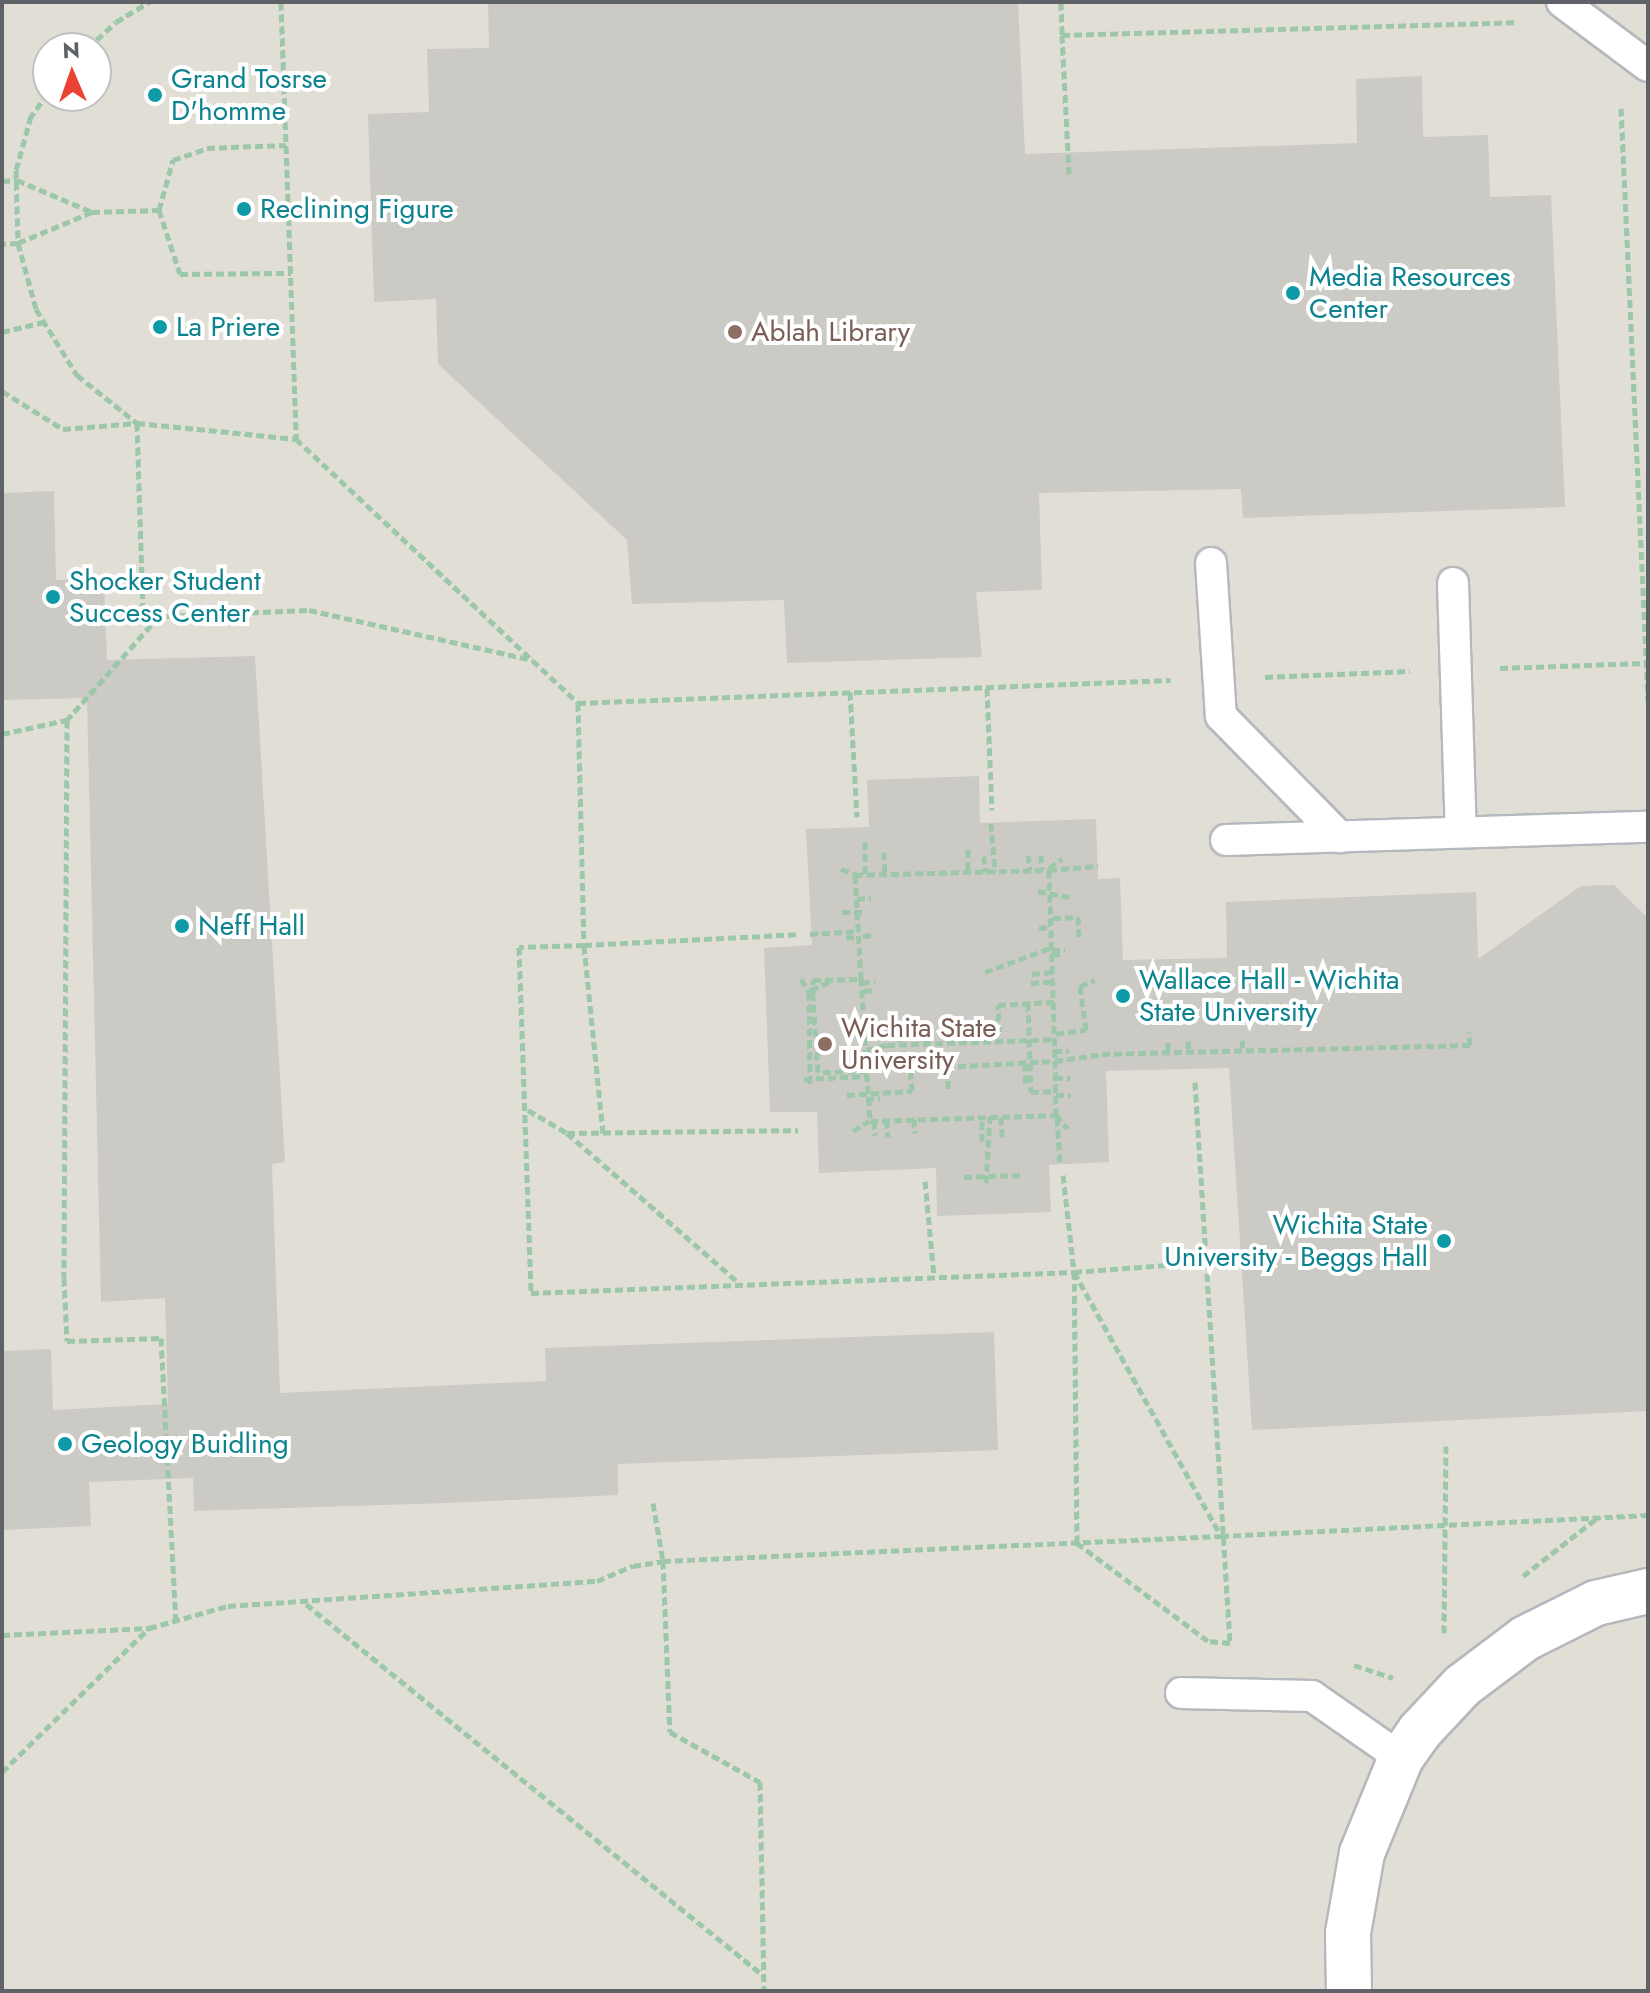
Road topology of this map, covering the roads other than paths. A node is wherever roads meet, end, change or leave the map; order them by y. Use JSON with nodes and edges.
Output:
{"nodes":[{"id":1,"x":1562,"y":2,"type":"edge"},
{"id":2,"x":1648,"y":66,"type":"edge"},
{"id":3,"x":1211,"y":563,"type":"dead end"},
{"id":4,"x":1453,"y":583,"type":"dead end"},
{"id":5,"x":1648,"y":827,"type":"edge"},
{"id":6,"x":1461,"y":832,"type":"junction"},
{"id":7,"x":1340,"y":837,"type":"junction"},
{"id":8,"x":1226,"y":840,"type":"dead end"},
{"id":9,"x":1648,"y":1591,"type":"edge"},
{"id":10,"x":1181,"y":1693,"type":"dead end"},
{"id":11,"x":1401,"y":1758,"type":"junction"},
{"id":12,"x":1349,"y":1991,"type":"edge"}],
"edges":[{"from":1,"to":2,"type":"lane"},
{"from":3,"to":7,"type":"lane"},
{"from":4,"to":6,"type":"lane"},
{"from":5,"to":6,"type":"lane"},
{"from":6,"to":7,"type":"lane"},
{"from":7,"to":8,"type":"lane"},
{"from":9,"to":11,"type":"street"},
{"from":10,"to":11,"type":"lane"},
{"from":11,"to":12,"type":"street"}]}
